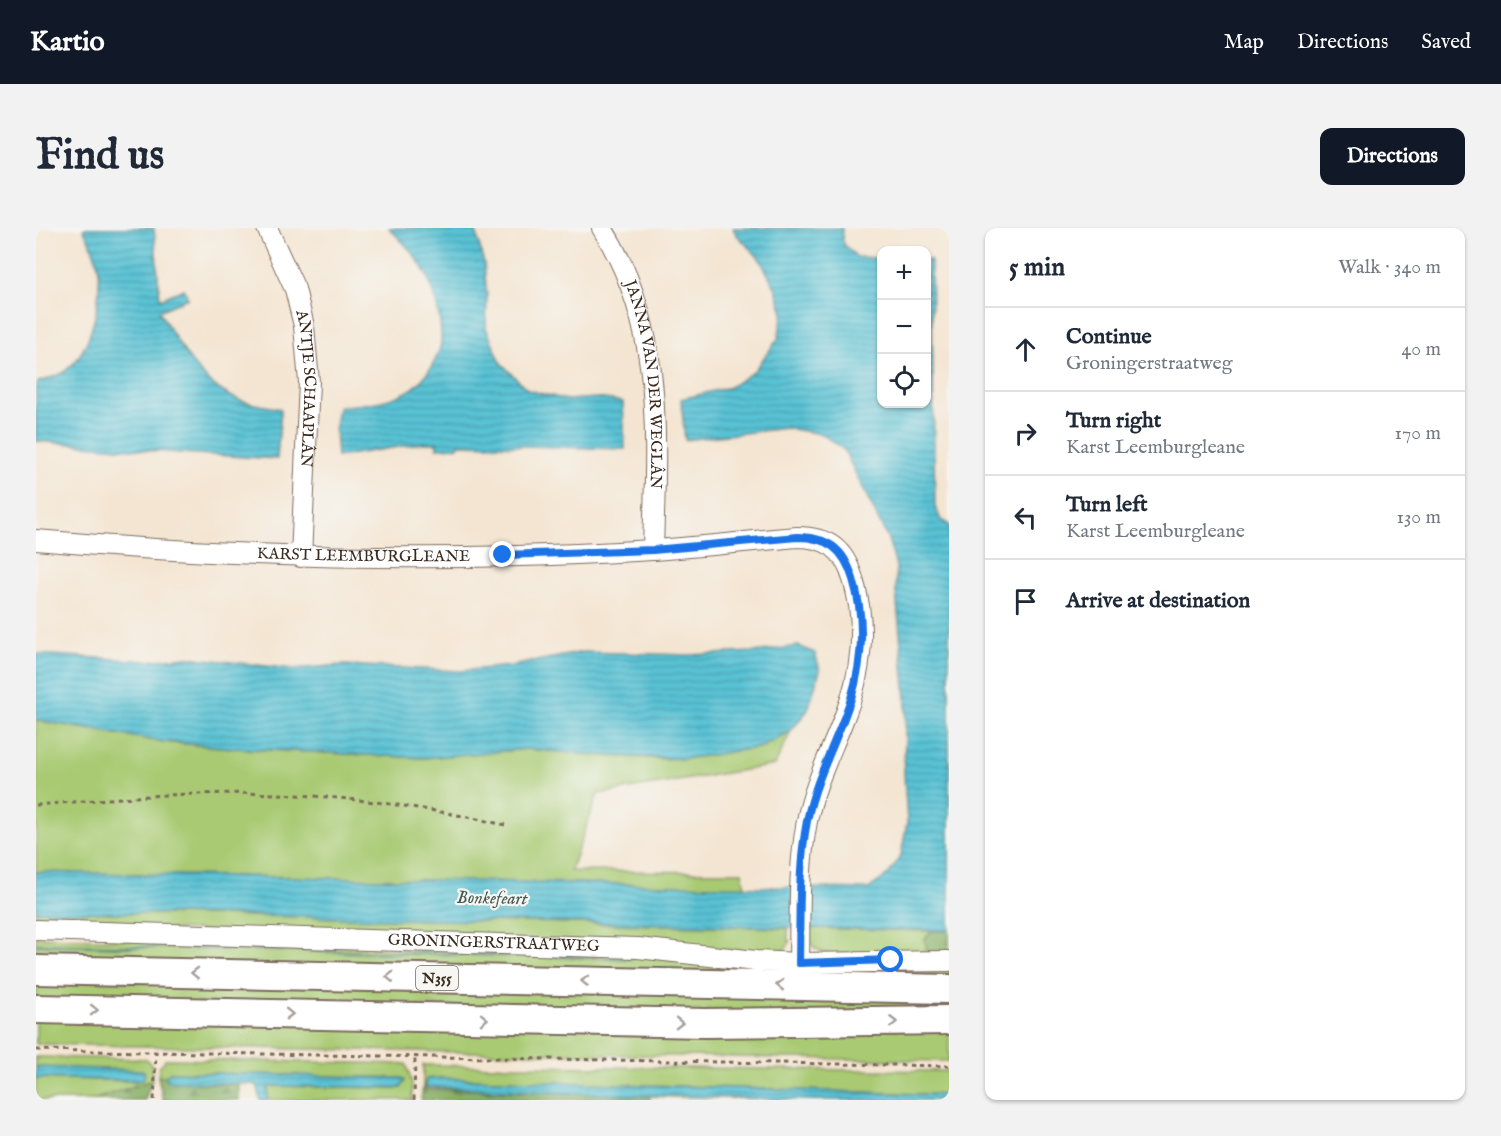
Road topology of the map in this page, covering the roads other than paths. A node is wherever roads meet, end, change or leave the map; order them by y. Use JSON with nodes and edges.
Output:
{"nodes":[{"id":1,"x":267,"y":228,"type":"edge"},
{"id":2,"x":602,"y":228,"type":"edge"},
{"id":3,"x":36,"y":540,"type":"edge"},
{"id":4,"x":653,"y":550,"type":"junction"},
{"id":5,"x":301,"y":557,"type":"junction"},
{"id":6,"x":36,"y":930,"type":"edge"},
{"id":7,"x":949,"y":961,"type":"edge"},
{"id":8,"x":799,"y":963,"type":"junction"},
{"id":9,"x":36,"y":970,"type":"edge"},
{"id":10,"x":949,"y":989,"type":"edge"},
{"id":11,"x":36,"y":1009,"type":"edge"},
{"id":12,"x":949,"y":1020,"type":"edge"}],
"edges":[{"from":1,"to":5,"type":"street","name":"ANTJE SCHAAPLÂN"},
{"from":2,"to":4,"type":"street","name":"JANNA VAN DER WEGLÂN"},
{"from":3,"to":5,"type":"street","name":"KARST LEEMBURGLEANE"},
{"from":4,"to":5,"type":"street","name":"KARST LEEMBURGLEANE"},
{"from":4,"to":8,"type":"street","name":"KARST LEEMBURGLEANE"},
{"from":6,"to":8,"type":"street","name":"GRONINGERSTRAATWEG"},
{"from":7,"to":8,"type":"street","name":"GRONINGERSTRAATWEG"},
{"from":10,"to":9,"type":"highway","number":"N355","one_way":true},
{"from":11,"to":12,"type":"highway","one_way":true}]}
